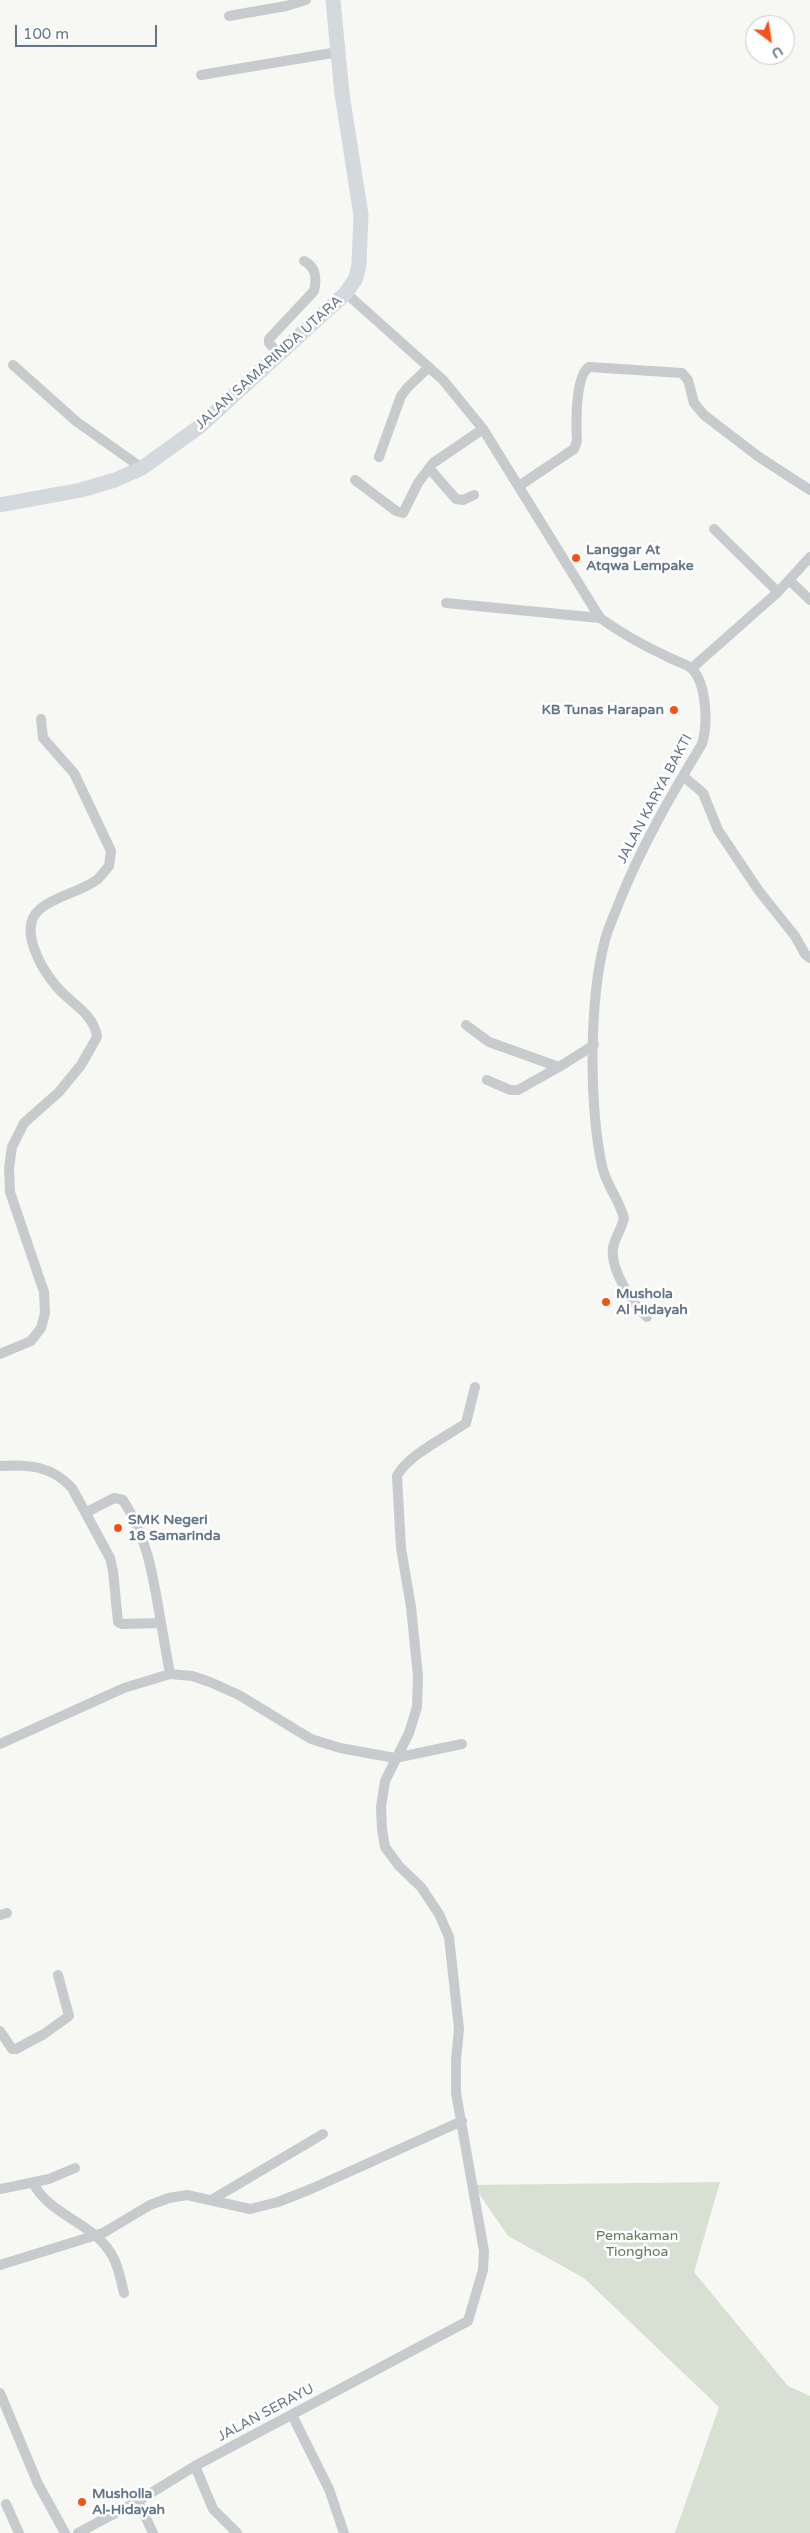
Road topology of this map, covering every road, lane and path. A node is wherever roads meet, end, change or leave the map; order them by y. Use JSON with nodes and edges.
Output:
{"nodes":[{"id":1,"x":306,"y":0,"type":"edge"},
{"id":2,"x":333,"y":0,"type":"edge"},
{"id":3,"x":229,"y":16,"type":"dead end"},
{"id":4,"x":338,"y":52,"type":"junction"},
{"id":5,"x":202,"y":75,"type":"dead end"},
{"id":6,"x":304,"y":261,"type":"dead end"},
{"id":7,"x":346,"y":293,"type":"junction"},
{"id":8,"x":279,"y":354,"type":"junction"},
{"id":9,"x":13,"y":365,"type":"dead end"},
{"id":10,"x":430,"y":367,"type":"junction"},
{"id":11,"x":482,"y":429,"type":"junction"},
{"id":12,"x":379,"y":457,"type":"dead end"},
{"id":13,"x":142,"y":468,"type":"junction"},
{"id":14,"x":428,"y":468,"type":"junction"},
{"id":15,"x":355,"y":480,"type":"dead end"},
{"id":16,"x":519,"y":486,"type":"junction"},
{"id":17,"x":810,"y":490,"type":"edge"},
{"id":18,"x":474,"y":494,"type":"dead end"},
{"id":19,"x":0,"y":505,"type":"edge"},
{"id":20,"x":714,"y":529,"type":"dead end"},
{"id":21,"x":810,"y":556,"type":"edge"},
{"id":22,"x":789,"y":580,"type":"junction"},
{"id":23,"x":778,"y":592,"type":"junction"},
{"id":24,"x":810,"y":600,"type":"edge"},
{"id":25,"x":446,"y":603,"type":"dead end"},
{"id":26,"x":600,"y":618,"type":"junction"},
{"id":27,"x":692,"y":668,"type":"junction"},
{"id":28,"x":41,"y":719,"type":"dead end"},
{"id":29,"x":683,"y":776,"type":"junction"},
{"id":30,"x":810,"y":958,"type":"edge"},
{"id":31,"x":466,"y":1025,"type":"dead end"},
{"id":32,"x":594,"y":1045,"type":"junction"},
{"id":33,"x":559,"y":1066,"type":"junction"},
{"id":34,"x":488,"y":1080,"type":"dead end"},
{"id":35,"x":647,"y":1317,"type":"dead end"},
{"id":36,"x":0,"y":1354,"type":"edge"},
{"id":37,"x":475,"y":1387,"type":"dead end"},
{"id":38,"x":0,"y":1466,"type":"edge"},
{"id":39,"x":87,"y":1512,"type":"junction"},
{"id":40,"x":161,"y":1623,"type":"junction"},
{"id":41,"x":170,"y":1674,"type":"junction"},
{"id":42,"x":0,"y":1744,"type":"edge"},
{"id":43,"x":462,"y":1744,"type":"dead end"},
{"id":44,"x":395,"y":1758,"type":"junction"},
{"id":45,"x":58,"y":1975,"type":"dead end"},
{"id":46,"x":0,"y":2031,"type":"edge"},
{"id":47,"x":462,"y":2121,"type":"junction"},
{"id":48,"x":323,"y":2134,"type":"dead end"},
{"id":49,"x":75,"y":2168,"type":"dead end"},
{"id":50,"x":34,"y":2183,"type":"junction"},
{"id":51,"x":0,"y":2189,"type":"edge"},
{"id":52,"x":213,"y":2199,"type":"junction"},
{"id":53,"x":95,"y":2235,"type":"junction"},
{"id":54,"x":0,"y":2265,"type":"edge"},
{"id":55,"x":124,"y":2293,"type":"dead end"},
{"id":56,"x":0,"y":2393,"type":"edge"},
{"id":57,"x":292,"y":2415,"type":"junction"},
{"id":58,"x":195,"y":2466,"type":"junction"},
{"id":59,"x":138,"y":2501,"type":"junction"},
{"id":60,"x":6,"y":2504,"type":"dead end"},
{"id":61,"x":19,"y":2533,"type":"edge"},
{"id":62,"x":64,"y":2533,"type":"edge"},
{"id":63,"x":78,"y":2533,"type":"edge"},
{"id":64,"x":153,"y":2533,"type":"edge"},
{"id":65,"x":237,"y":2533,"type":"edge"},
{"id":66,"x":344,"y":2533,"type":"edge"}],
"edges":[{"from":1,"to":3,"type":"street"},
{"from":2,"to":4,"type":"highway","name":"JALAN SAMARINDA UTARA"},
{"from":4,"to":5,"type":"street"},
{"from":4,"to":7,"type":"highway","name":"JALAN SAMARINDA UTARA"},
{"from":6,"to":8,"type":"street"},
{"from":7,"to":8,"type":"highway","name":"JALAN SAMARINDA UTARA"},
{"from":7,"to":10,"type":"street"},
{"from":8,"to":13,"type":"highway","name":"JALAN SAMARINDA UTARA"},
{"from":9,"to":13,"type":"street"},
{"from":10,"to":11,"type":"street"},
{"from":10,"to":12,"type":"street"},
{"from":11,"to":14,"type":"street"},
{"from":11,"to":16,"type":"street"},
{"from":13,"to":19,"type":"highway","name":"JALAN SAMARINDA UTARA"},
{"from":14,"to":15,"type":"street"},
{"from":14,"to":18,"type":"street"},
{"from":16,"to":17,"type":"street"},
{"from":16,"to":26,"type":"street"},
{"from":20,"to":23,"type":"street"},
{"from":21,"to":22,"type":"street"},
{"from":22,"to":23,"type":"street"},
{"from":22,"to":24,"type":"street"},
{"from":23,"to":27,"type":"street"},
{"from":25,"to":26,"type":"street"},
{"from":26,"to":27,"type":"street"},
{"from":27,"to":29,"type":"street","name":"JALAN KARYA BAKTI"},
{"from":28,"to":36,"type":"street"},
{"from":29,"to":30,"type":"street"},
{"from":29,"to":32,"type":"street","name":"JALAN KARYA BAKTI"},
{"from":31,"to":33,"type":"street"},
{"from":32,"to":33,"type":"street"},
{"from":32,"to":35,"type":"street","name":"JALAN KARYA BAKTI"},
{"from":33,"to":34,"type":"street"},
{"from":37,"to":44,"type":"street"},
{"from":38,"to":39,"type":"street"},
{"from":39,"to":40,"type":"street"},
{"from":39,"to":40,"type":"street"},
{"from":40,"to":41,"type":"street"},
{"from":41,"to":42,"type":"street"},
{"from":41,"to":44,"type":"street"},
{"from":43,"to":44,"type":"street"},
{"from":44,"to":47,"type":"street"},
{"from":45,"to":46,"type":"street"},
{"from":47,"to":52,"type":"street"},
{"from":47,"to":57,"type":"street","name":"JALAN SERAYU"},
{"from":48,"to":52,"type":"street"},
{"from":49,"to":50,"type":"street"},
{"from":50,"to":51,"type":"street"},
{"from":50,"to":53,"type":"street"},
{"from":52,"to":53,"type":"street"},
{"from":53,"to":54,"type":"street"},
{"from":53,"to":55,"type":"street"},
{"from":56,"to":62,"type":"street"},
{"from":57,"to":58,"type":"street","name":"JALAN SERAYU"},
{"from":57,"to":66,"type":"street"},
{"from":58,"to":59,"type":"street","name":"JALAN SERAYU"},
{"from":58,"to":65,"type":"street"},
{"from":59,"to":63,"type":"street","name":"JALAN SERAYU"},
{"from":59,"to":64,"type":"street"},
{"from":60,"to":61,"type":"street"}]}
